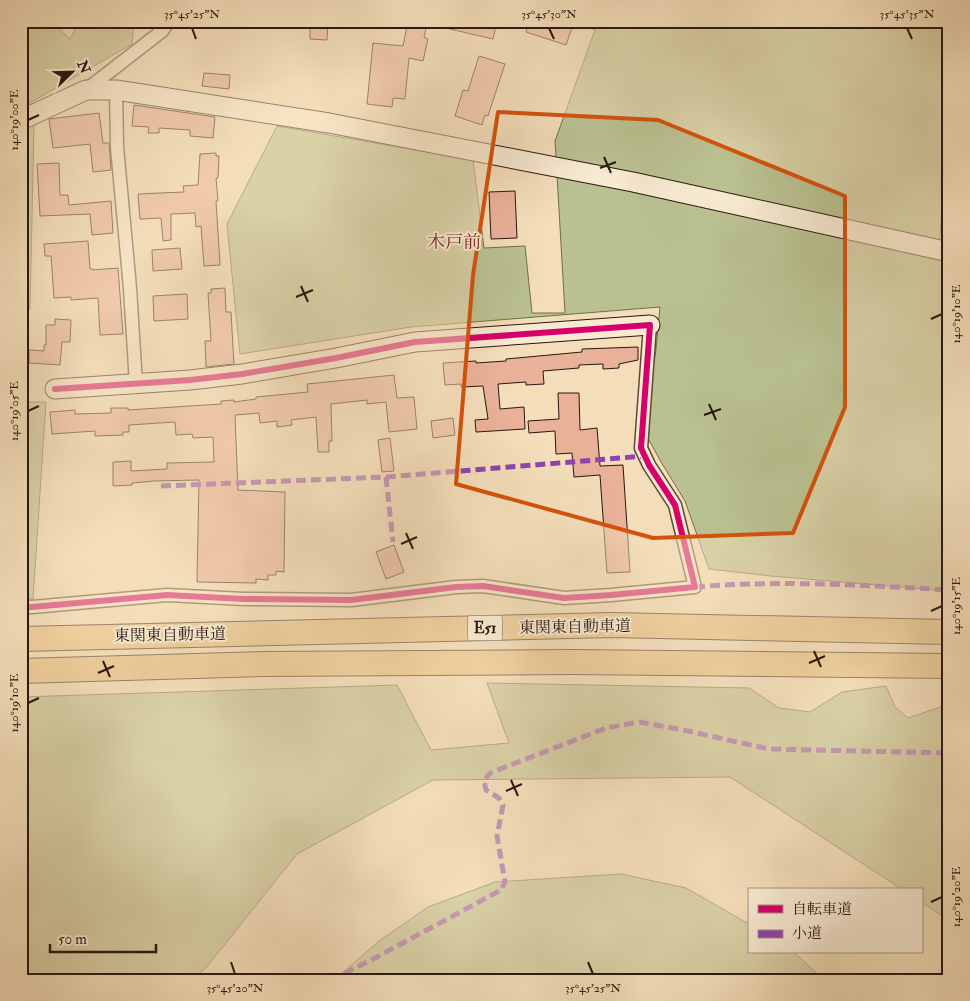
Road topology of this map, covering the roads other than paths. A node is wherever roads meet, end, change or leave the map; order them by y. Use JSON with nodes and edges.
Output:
{"nodes":[{"id":1,"x":169,"y":21,"type":"edge"},
{"id":2,"x":86,"y":90,"type":"junction"},
{"id":3,"x":116,"y":90,"type":"junction"},
{"id":4,"x":21,"y":120,"type":"edge"},
{"id":5,"x":949,"y":252,"type":"edge"},
{"id":6,"x":650,"y":326,"type":"joint"},
{"id":7,"x":136,"y":384,"type":"junction"},
{"id":8,"x":55,"y":389,"type":"dead end"},
{"id":9,"x":21,"y":607,"type":"edge"},
{"id":10,"x":949,"y":632,"type":"edge"},
{"id":11,"x":21,"y":639,"type":"edge"},
{"id":12,"x":949,"y":666,"type":"edge"},
{"id":13,"x":21,"y":671,"type":"edge"}],
"edges":[{"from":1,"to":2,"type":"street"},
{"from":2,"to":3,"type":"street"},
{"from":2,"to":4,"type":"street"},
{"from":3,"to":5,"type":"street"},
{"from":3,"to":7,"type":"street"},
{"from":6,"to":7,"type":"street"},
{"from":6,"to":9,"type":"street"},
{"from":7,"to":8,"type":"street"},
{"from":10,"to":11,"type":"highway","name":"東関東自動車道","number":"E51"},
{"from":12,"to":13,"type":"highway","name":"東関東自動車道","number":"E51"}]}
